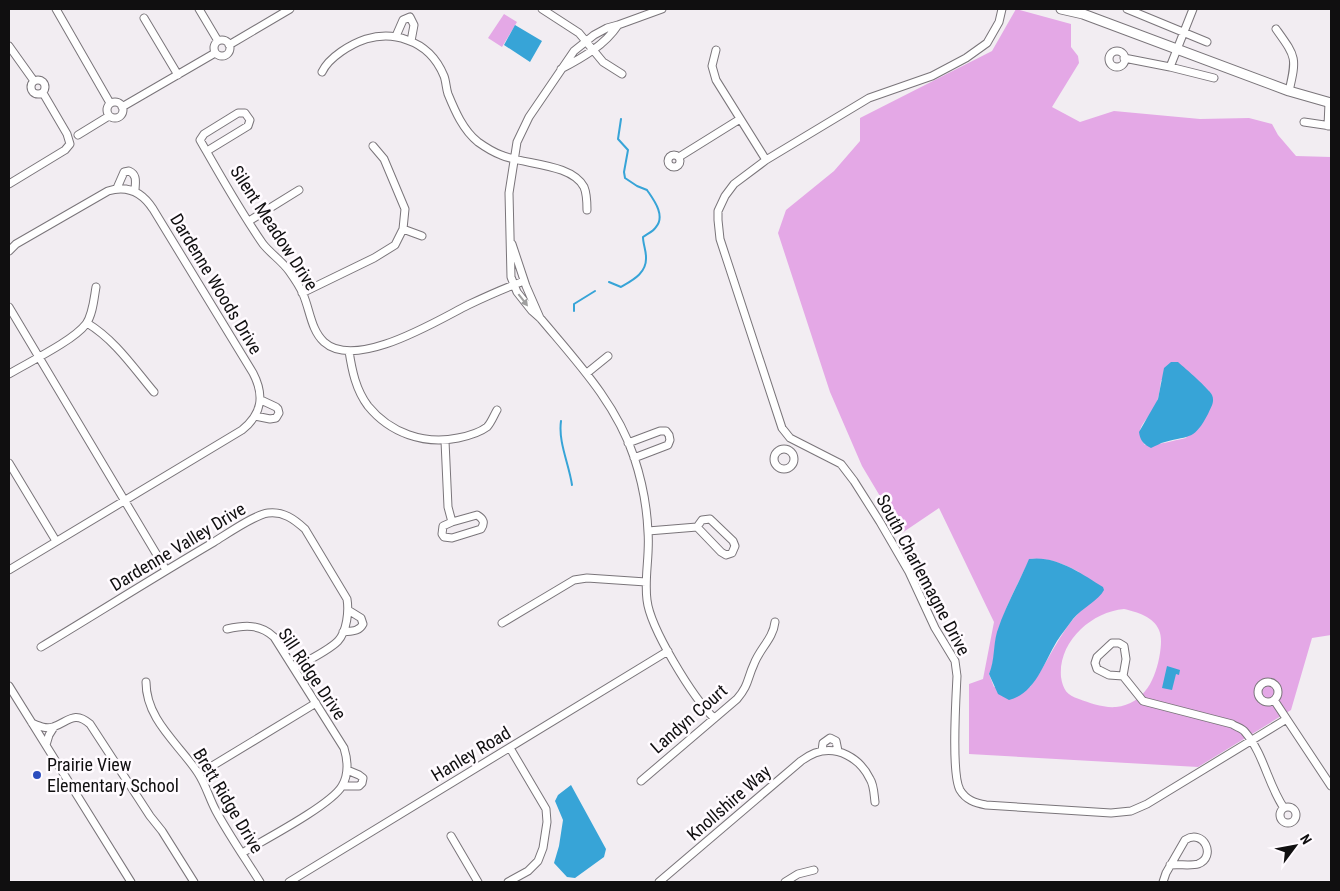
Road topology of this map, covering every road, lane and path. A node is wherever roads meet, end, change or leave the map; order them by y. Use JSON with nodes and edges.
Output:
{"nodes":[{"id":1,"x":56,"y":9,"type":"edge"},
{"id":2,"x":198,"y":9,"type":"edge"},
{"id":3,"x":290,"y":9,"type":"edge"},
{"id":4,"x":662,"y":9,"type":"edge"},
{"id":5,"x":1002,"y":9,"type":"edge"},
{"id":6,"x":1062,"y":9,"type":"edge"},
{"id":7,"x":1127,"y":9,"type":"edge"},
{"id":8,"x":1193,"y":9,"type":"edge"},
{"id":9,"x":547,"y":10,"type":"edge"},
{"id":10,"x":144,"y":18,"type":"dead end"},
{"id":11,"x":618,"y":25,"type":"junction"},
{"id":12,"x":1276,"y":29,"type":"dead end"},
{"id":13,"x":1184,"y":32,"type":"junction"},
{"id":14,"x":396,"y":36,"type":"junction"},
{"id":15,"x":218,"y":41,"type":"junction"},
{"id":16,"x":410,"y":41,"type":"junction"},
{"id":17,"x":586,"y":42,"type":"junction"},
{"id":18,"x":1207,"y":42,"type":"dead end"},
{"id":19,"x":229,"y":44,"type":"junction"},
{"id":20,"x":9,"y":46,"type":"edge"},
{"id":21,"x":1177,"y":49,"type":"junction"},
{"id":22,"x":592,"y":50,"type":"junction"},
{"id":23,"x":716,"y":50,"type":"dead end"},
{"id":24,"x":215,"y":53,"type":"junction"},
{"id":25,"x":1124,"y":58,"type":"dead end"},
{"id":26,"x":1170,"y":67,"type":"junction"},
{"id":27,"x":561,"y":69,"type":"junction"},
{"id":28,"x":322,"y":72,"type":"dead end"},
{"id":29,"x":622,"y":74,"type":"dead end"},
{"id":30,"x":178,"y":75,"type":"junction"},
{"id":31,"x":1214,"y":78,"type":"dead end"},
{"id":32,"x":34,"y":81,"type":"junction"},
{"id":33,"x":1289,"y":91,"type":"junction"},
{"id":34,"x":43,"y":93,"type":"junction"},
{"id":35,"x":110,"y":103,"type":"junction"},
{"id":36,"x":1330,"y":103,"type":"edge"},
{"id":37,"x":122,"y":107,"type":"junction"},
{"id":38,"x":109,"y":116,"type":"junction"},
{"id":39,"x":740,"y":119,"type":"junction"},
{"id":40,"x":1304,"y":122,"type":"dead end"},
{"id":41,"x":1329,"y":126,"type":"edge"},
{"id":42,"x":78,"y":135,"type":"dead end"},
{"id":43,"x":373,"y":146,"type":"dead end"},
{"id":44,"x":207,"y":151,"type":"junction"},
{"id":45,"x":679,"y":157,"type":"dead end"},
{"id":46,"x":515,"y":159,"type":"junction"},
{"id":47,"x":766,"y":160,"type":"junction"},
{"id":48,"x":9,"y":184,"type":"edge"},
{"id":49,"x":117,"y":188,"type":"junction"},
{"id":50,"x":300,"y":190,"type":"dead end"},
{"id":51,"x":135,"y":191,"type":"junction"},
{"id":52,"x":587,"y":210,"type":"dead end"},
{"id":53,"x":249,"y":221,"type":"junction"},
{"id":54,"x":403,"y":229,"type":"junction"},
{"id":55,"x":422,"y":236,"type":"dead end"},
{"id":56,"x":511,"y":241,"type":"junction"},
{"id":57,"x":9,"y":251,"type":"edge"},
{"id":58,"x":524,"y":281,"type":"junction"},
{"id":59,"x":514,"y":285,"type":"junction"},
{"id":60,"x":96,"y":286,"type":"dead end"},
{"id":61,"x":302,"y":293,"type":"junction"},
{"id":62,"x":9,"y":307,"type":"edge"},
{"id":63,"x":541,"y":319,"type":"junction"},
{"id":64,"x":87,"y":323,"type":"junction"},
{"id":65,"x":349,"y":351,"type":"junction"},
{"id":66,"x":608,"y":356,"type":"dead end"},
{"id":67,"x":38,"y":357,"type":"junction"},
{"id":68,"x":587,"y":373,"type":"junction"},
{"id":69,"x":9,"y":374,"type":"edge"},
{"id":70,"x":154,"y":392,"type":"dead end"},
{"id":71,"x":262,"y":400,"type":"junction"},
{"id":72,"x":497,"y":410,"type":"dead end"},
{"id":73,"x":255,"y":416,"type":"junction"},
{"id":74,"x":444,"y":441,"type":"junction"},
{"id":75,"x":796,"y":442,"type":"junction"},
{"id":76,"x":628,"y":443,"type":"junction"},
{"id":77,"x":790,"y":450,"type":"dead end"},
{"id":78,"x":634,"y":458,"type":"junction"},
{"id":79,"x":9,"y":463,"type":"edge"},
{"id":80,"x":124,"y":500,"type":"junction"},
{"id":81,"x":452,"y":522,"type":"junction"},
{"id":82,"x":697,"y":527,"type":"junction"},
{"id":83,"x":648,"y":531,"type":"junction"},
{"id":84,"x":56,"y":541,"type":"junction"},
{"id":85,"x":9,"y":570,"type":"edge"},
{"id":86,"x":166,"y":570,"type":"junction"},
{"id":87,"x":646,"y":582,"type":"junction"},
{"id":88,"x":348,"y":610,"type":"junction"},
{"id":89,"x":502,"y":622,"type":"dead end"},
{"id":90,"x":775,"y":622,"type":"dead end"},
{"id":91,"x":227,"y":629,"type":"dead end"},
{"id":92,"x":343,"y":632,"type":"junction"},
{"id":93,"x":41,"y":647,"type":"dead end"},
{"id":94,"x":668,"y":651,"type":"junction"},
{"id":95,"x":294,"y":668,"type":"junction"},
{"id":96,"x":1123,"y":676,"type":"junction"},
{"id":97,"x":146,"y":682,"type":"dead end"},
{"id":98,"x":9,"y":686,"type":"edge"},
{"id":99,"x":1274,"y":700,"type":"dead end"},
{"id":100,"x":316,"y":703,"type":"junction"},
{"id":101,"x":714,"y":718,"type":"junction"},
{"id":102,"x":1285,"y":720,"type":"junction"},
{"id":103,"x":32,"y":723,"type":"junction"},
{"id":104,"x":54,"y":727,"type":"junction"},
{"id":105,"x":1251,"y":741,"type":"junction"},
{"id":106,"x":46,"y":745,"type":"junction"},
{"id":107,"x":510,"y":748,"type":"junction"},
{"id":108,"x":822,"y":751,"type":"junction"},
{"id":109,"x":838,"y":751,"type":"junction"},
{"id":110,"x":347,"y":770,"type":"junction"},
{"id":111,"x":199,"y":774,"type":"junction"},
{"id":112,"x":641,"y":781,"type":"dead end"},
{"id":113,"x":342,"y":786,"type":"junction"},
{"id":114,"x":1331,"y":786,"type":"edge"},
{"id":115,"x":875,"y":802,"type":"dead end"},
{"id":116,"x":1284,"y":808,"type":"dead end"},
{"id":117,"x":451,"y":836,"type":"dead end"},
{"id":118,"x":242,"y":853,"type":"junction"},
{"id":119,"x":1170,"y":865,"type":"junction"},
{"id":120,"x":814,"y":870,"type":"dead end"},
{"id":121,"x":131,"y":882,"type":"edge"},
{"id":122,"x":194,"y":882,"type":"edge"},
{"id":123,"x":260,"y":882,"type":"edge"},
{"id":124,"x":289,"y":882,"type":"edge"},
{"id":125,"x":478,"y":882,"type":"edge"},
{"id":126,"x":508,"y":882,"type":"edge"},
{"id":127,"x":659,"y":882,"type":"edge"},
{"id":128,"x":785,"y":882,"type":"edge"},
{"id":129,"x":1163,"y":882,"type":"edge"}],
"edges":[{"from":1,"to":35,"type":"street"},
{"from":2,"to":15,"type":"street"},
{"from":3,"to":19,"type":"street"},
{"from":4,"to":11,"type":"street"},
{"from":5,"to":47,"type":"street","name":"South Charlemagne Drive"},
{"from":6,"to":21,"type":"main road"},
{"from":7,"to":13,"type":"street"},
{"from":8,"to":13,"type":"street"},
{"from":9,"to":17,"type":"street"},
{"from":10,"to":30,"type":"street"},
{"from":11,"to":17,"type":"street"},
{"from":11,"to":22,"type":"street"},
{"from":12,"to":33,"type":"street"},
{"from":13,"to":18,"type":"street"},
{"from":13,"to":21,"type":"street"},
{"from":14,"to":16,"type":"street"},
{"from":14,"to":16,"type":"street"},
{"from":14,"to":28,"type":"street"},
{"from":15,"to":19,"type":"street"},
{"from":15,"to":24,"type":"street"},
{"from":16,"to":46,"type":"street"},
{"from":17,"to":22,"type":"street"},
{"from":17,"to":27,"type":"street"},
{"from":19,"to":24,"type":"street"},
{"from":20,"to":32,"type":"street"},
{"from":21,"to":26,"type":"street"},
{"from":21,"to":33,"type":"main road"},
{"from":22,"to":27,"type":"street"},
{"from":22,"to":29,"type":"street"},
{"from":23,"to":39,"type":"street"},
{"from":24,"to":30,"type":"street"},
{"from":25,"to":26,"type":"street"},
{"from":26,"to":31,"type":"street"},
{"from":27,"to":46,"type":"street"},
{"from":30,"to":37,"type":"street"},
{"from":32,"to":34,"type":"street"},
{"from":32,"to":34,"type":"street"},
{"from":33,"to":36,"type":"main road"},
{"from":34,"to":48,"type":"street"},
{"from":35,"to":37,"type":"street"},
{"from":35,"to":38,"type":"street"},
{"from":36,"to":41,"type":"street"},
{"from":37,"to":38,"type":"street"},
{"from":38,"to":42,"type":"street"},
{"from":39,"to":45,"type":"street"},
{"from":39,"to":47,"type":"street"},
{"from":40,"to":41,"type":"street"},
{"from":43,"to":54,"type":"street"},
{"from":44,"to":44,"type":"street"},
{"from":44,"to":53,"type":"street","name":"Silent Meadow Drive"},
{"from":46,"to":52,"type":"street"},
{"from":46,"to":56,"type":"street"},
{"from":47,"to":75,"type":"street","name":"South Charlemagne Drive"},
{"from":49,"to":51,"type":"street"},
{"from":49,"to":51,"type":"street","name":"Dardenne Woods Drive"},
{"from":49,"to":57,"type":"street","name":"Dardenne Woods Drive"},
{"from":50,"to":53,"type":"street"},
{"from":51,"to":71,"type":"street","name":"Dardenne Woods Drive"},
{"from":53,"to":61,"type":"street","name":"Silent Meadow Drive"},
{"from":54,"to":55,"type":"street"},
{"from":54,"to":61,"type":"street"},
{"from":56,"to":58,"type":"street"},
{"from":56,"to":59,"type":"street"},
{"from":58,"to":59,"type":"street","name":"Silent Meadow Drive"},
{"from":58,"to":63,"type":"street"},
{"from":59,"to":63,"type":"street","one_way":true},
{"from":59,"to":65,"type":"street","name":"Silent Meadow Drive"},
{"from":60,"to":64,"type":"street"},
{"from":61,"to":65,"type":"street","name":"Silent Meadow Drive"},
{"from":62,"to":67,"type":"street"},
{"from":63,"to":68,"type":"street"},
{"from":64,"to":67,"type":"street"},
{"from":64,"to":70,"type":"street"},
{"from":65,"to":74,"type":"street"},
{"from":66,"to":68,"type":"street"},
{"from":67,"to":69,"type":"street"},
{"from":67,"to":80,"type":"street"},
{"from":68,"to":76,"type":"street"},
{"from":71,"to":73,"type":"street"},
{"from":71,"to":73,"type":"street","name":"Dardenne Woods Drive"},
{"from":72,"to":74,"type":"street"},
{"from":73,"to":80,"type":"street"},
{"from":74,"to":81,"type":"street"},
{"from":75,"to":77,"type":"street"},
{"from":75,"to":105,"type":"street","name":"South Charlemagne Drive"},
{"from":76,"to":78,"type":"street"},
{"from":76,"to":78,"type":"street"},
{"from":78,"to":83,"type":"street"},
{"from":79,"to":84,"type":"street"},
{"from":80,"to":84,"type":"street"},
{"from":80,"to":86,"type":"street"},
{"from":81,"to":81,"type":"street"},
{"from":82,"to":82,"type":"street"},
{"from":82,"to":83,"type":"street"},
{"from":83,"to":87,"type":"street"},
{"from":84,"to":85,"type":"street"},
{"from":86,"to":88,"type":"street","name":"Dardenne Valley Drive"},
{"from":86,"to":93,"type":"street","name":"Dardenne Valley Drive"},
{"from":87,"to":89,"type":"street"},
{"from":87,"to":94,"type":"street"},
{"from":88,"to":92,"type":"street"},
{"from":88,"to":92,"type":"street","name":"Dardenne Valley Drive"},
{"from":90,"to":101,"type":"street","name":"Landyn Court"},
{"from":91,"to":95,"type":"street","name":"Sill Ridge Drive"},
{"from":92,"to":95,"type":"street","name":"Dardenne Valley Drive"},
{"from":94,"to":101,"type":"street"},
{"from":94,"to":107,"type":"street","name":"Hanley Road"},
{"from":95,"to":100,"type":"street","name":"Sill Ridge Drive"},
{"from":96,"to":96,"type":"street"},
{"from":96,"to":105,"type":"street"},
{"from":97,"to":111,"type":"street","name":"Brett Ridge Drive"},
{"from":98,"to":103,"type":"street"},
{"from":99,"to":102,"type":"street"},
{"from":100,"to":110,"type":"street","name":"Sill Ridge Drive"},
{"from":100,"to":111,"type":"street"},
{"from":101,"to":112,"type":"street","name":"Landyn Court"},
{"from":102,"to":105,"type":"street","name":"South Charlemagne Drive"},
{"from":102,"to":114,"type":"street"},
{"from":103,"to":104,"type":"street"},
{"from":103,"to":106,"type":"street"},
{"from":104,"to":106,"type":"street"},
{"from":104,"to":122,"type":"street"},
{"from":105,"to":116,"type":"street"},
{"from":106,"to":121,"type":"street"},
{"from":107,"to":124,"type":"street","name":"Hanley Road"},
{"from":107,"to":126,"type":"street"},
{"from":108,"to":109,"type":"street","name":"Knollshire Way"},
{"from":108,"to":109,"type":"street","name":"Knollshire Way"},
{"from":108,"to":127,"type":"street","name":"Knollshire Way"},
{"from":109,"to":115,"type":"street","name":"Knollshire Way"},
{"from":110,"to":113,"type":"street","name":"Sill Ridge Drive"},
{"from":110,"to":113,"type":"street","name":"Sill Ridge Drive"},
{"from":111,"to":118,"type":"street","name":"Brett Ridge Drive"},
{"from":113,"to":118,"type":"street","name":"Sill Ridge Drive"},
{"from":117,"to":125,"type":"street"},
{"from":118,"to":123,"type":"street","name":"Brett Ridge Drive"},
{"from":119,"to":119,"type":"street"},
{"from":119,"to":129,"type":"street"},
{"from":120,"to":128,"type":"street"}]}
